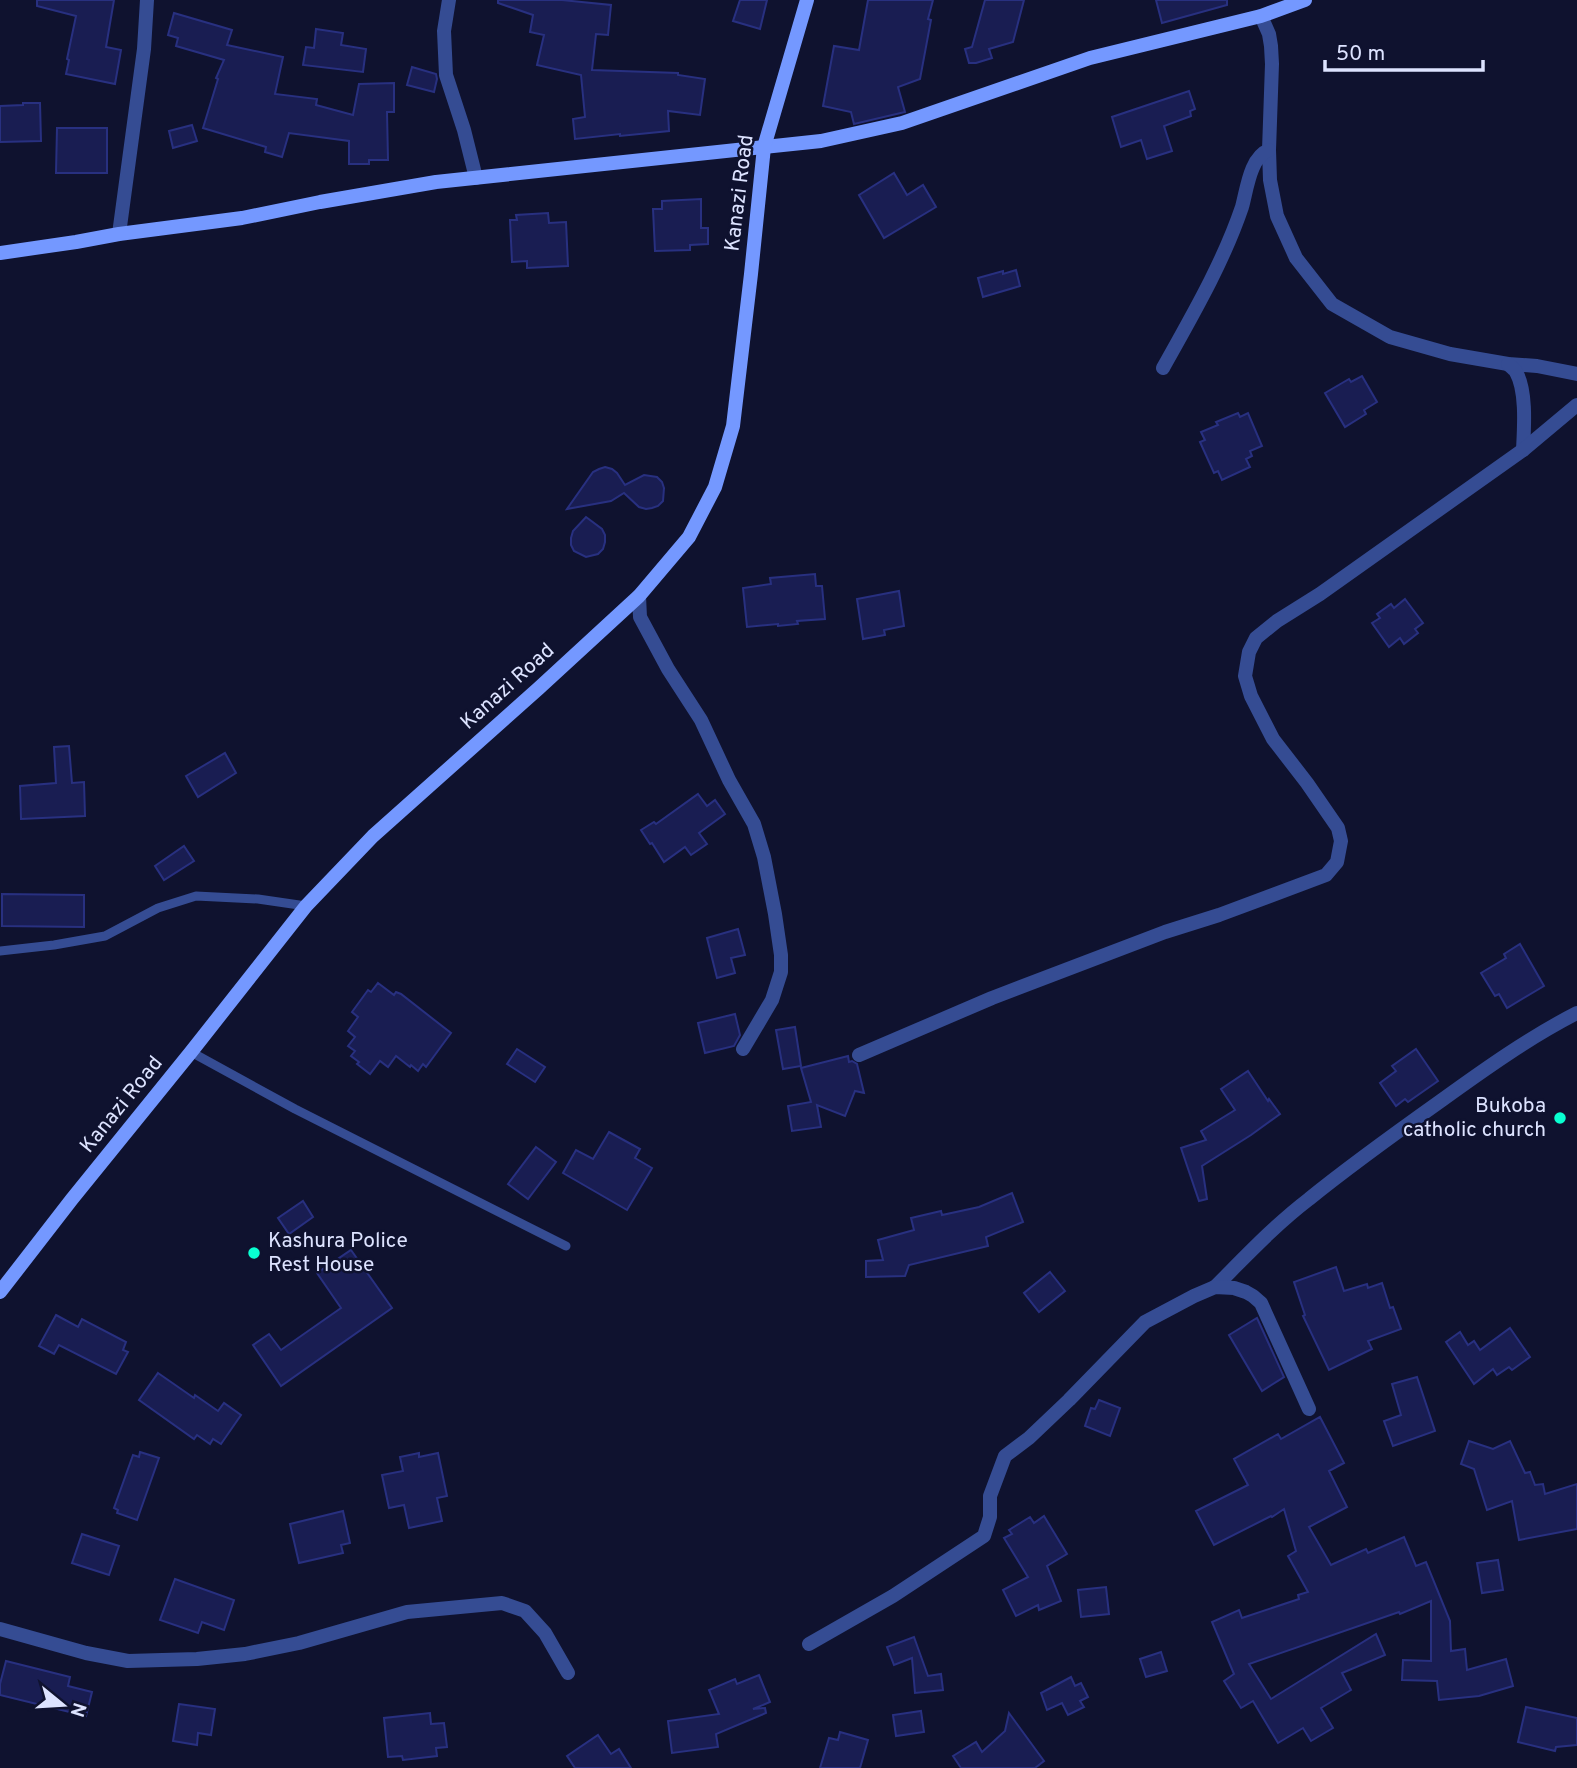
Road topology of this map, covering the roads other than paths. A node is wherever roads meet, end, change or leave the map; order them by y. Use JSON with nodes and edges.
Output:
{"nodes":[{"id":1,"x":147,"y":0,"type":"edge"},
{"id":2,"x":449,"y":0,"type":"edge"},
{"id":3,"x":807,"y":0,"type":"edge"},
{"id":4,"x":1305,"y":0,"type":"edge"},
{"id":5,"x":1261,"y":16,"type":"junction"},
{"id":6,"x":764,"y":147,"type":"junction"},
{"id":7,"x":1269,"y":150,"type":"junction"},
{"id":8,"x":476,"y":178,"type":"junction"},
{"id":9,"x":119,"y":234,"type":"junction"},
{"id":10,"x":0,"y":253,"type":"edge"},
{"id":11,"x":1508,"y":364,"type":"junction"},
{"id":12,"x":1163,"y":368,"type":"dead end"},
{"id":13,"x":1577,"y":374,"type":"edge"},
{"id":14,"x":1577,"y":405,"type":"edge"},
{"id":15,"x":1523,"y":450,"type":"junction"},
{"id":16,"x":639,"y":596,"type":"junction"},
{"id":17,"x":306,"y":906,"type":"junction"},
{"id":18,"x":0,"y":951,"type":"edge"},
{"id":19,"x":1577,"y":1013,"type":"edge"},
{"id":20,"x":743,"y":1049,"type":"dead end"},
{"id":21,"x":191,"y":1052,"type":"junction"},
{"id":22,"x":859,"y":1055,"type":"dead end"},
{"id":23,"x":566,"y":1246,"type":"dead end"},
{"id":24,"x":1215,"y":1287,"type":"junction"},
{"id":25,"x":0,"y":1293,"type":"edge"},
{"id":26,"x":1310,"y":1409,"type":"dead end"},
{"id":27,"x":0,"y":1629,"type":"edge"},
{"id":28,"x":809,"y":1644,"type":"dead end"},
{"id":29,"x":568,"y":1673,"type":"dead end"}],
"edges":[{"from":1,"to":9,"type":"street"},
{"from":2,"to":8,"type":"street"},
{"from":3,"to":6,"type":"main road","name":"Kanazi Road"},
{"from":4,"to":5,"type":"main road"},
{"from":5,"to":6,"type":"main road"},
{"from":5,"to":7,"type":"street"},
{"from":6,"to":8,"type":"main road"},
{"from":6,"to":16,"type":"main road","name":"Kanazi Road"},
{"from":7,"to":11,"type":"street"},
{"from":7,"to":12,"type":"street"},
{"from":8,"to":9,"type":"main road"},
{"from":9,"to":10,"type":"main road"},
{"from":11,"to":13,"type":"street"},
{"from":11,"to":15,"type":"street"},
{"from":14,"to":15,"type":"street"},
{"from":15,"to":22,"type":"street"},
{"from":16,"to":17,"type":"main road","name":"Kanazi Road"},
{"from":16,"to":20,"type":"street"},
{"from":17,"to":18,"type":"lane"},
{"from":17,"to":21,"type":"main road","name":"Kanazi Road"},
{"from":19,"to":24,"type":"street"},
{"from":21,"to":23,"type":"lane"},
{"from":21,"to":25,"type":"main road","name":"Kanazi Road"},
{"from":24,"to":26,"type":"street"},
{"from":24,"to":28,"type":"street"},
{"from":27,"to":29,"type":"street"}]}
